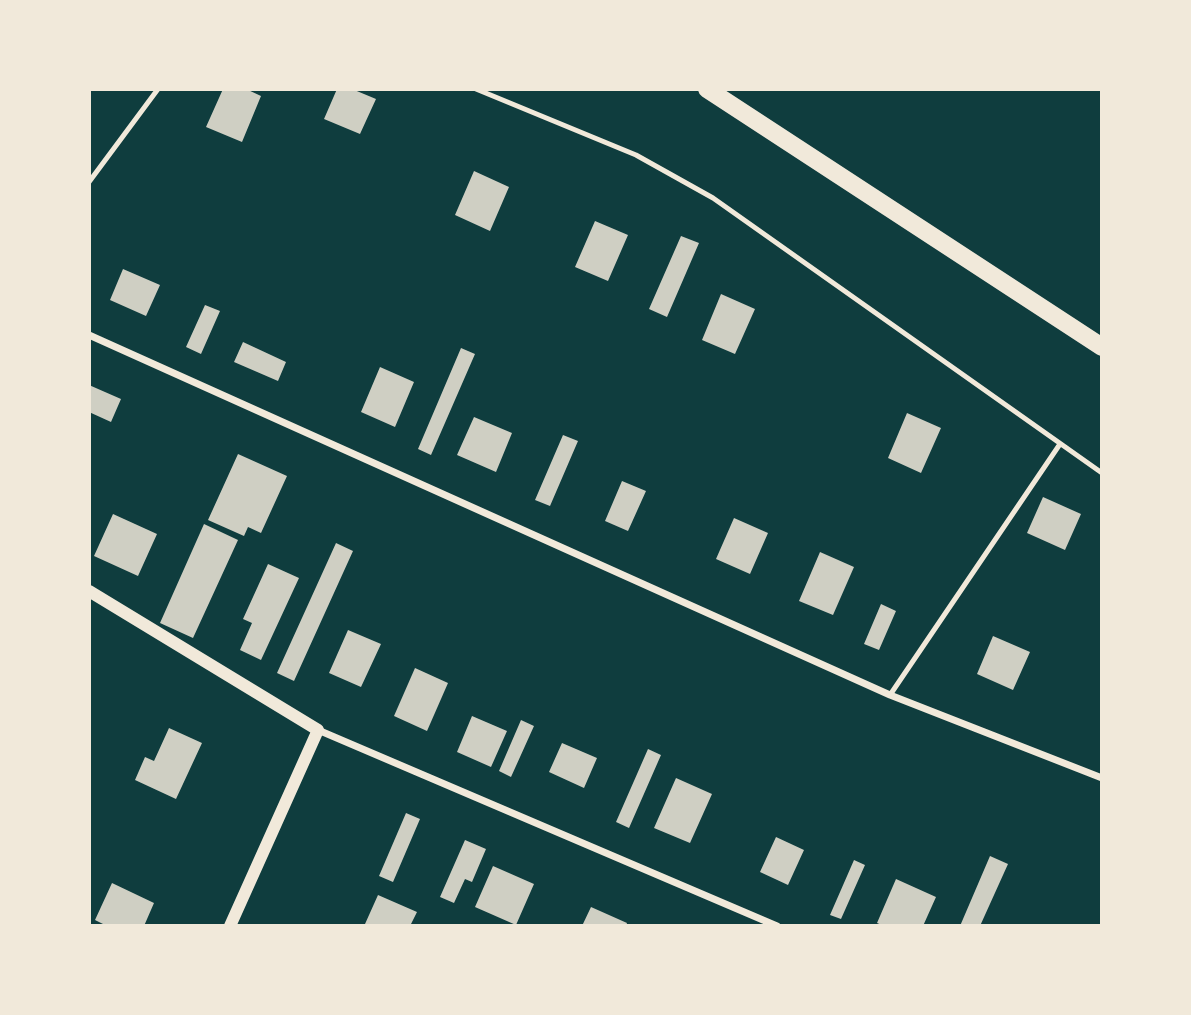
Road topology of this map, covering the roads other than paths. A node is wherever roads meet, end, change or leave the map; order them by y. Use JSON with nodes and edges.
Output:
{"nodes":[{"id":1,"x":158,"y":89,"type":"edge"},
{"id":2,"x":476,"y":89,"type":"edge"},
{"id":3,"x":707,"y":89,"type":"edge"},
{"id":4,"x":89,"y":183,"type":"edge"},
{"id":5,"x":89,"y":335,"type":"edge"},
{"id":6,"x":1102,"y":347,"type":"edge"},
{"id":7,"x":1060,"y":444,"type":"junction"},
{"id":8,"x":1102,"y":474,"type":"edge"},
{"id":9,"x":89,"y":591,"type":"edge"},
{"id":10,"x":890,"y":695,"type":"junction"},
{"id":11,"x":318,"y":730,"type":"junction"},
{"id":12,"x":1102,"y":778,"type":"edge"},
{"id":13,"x":230,"y":926,"type":"edge"},
{"id":14,"x":778,"y":926,"type":"edge"}],
"edges":[{"from":1,"to":4,"type":"lane"},
{"from":2,"to":7,"type":"lane"},
{"from":3,"to":6,"type":"main road"},
{"from":5,"to":10,"type":"street"},
{"from":7,"to":8,"type":"lane"},
{"from":7,"to":10,"type":"lane"},
{"from":9,"to":11,"type":"street"},
{"from":10,"to":12,"type":"street"},
{"from":11,"to":13,"type":"street"},
{"from":11,"to":14,"type":"street"}]}
